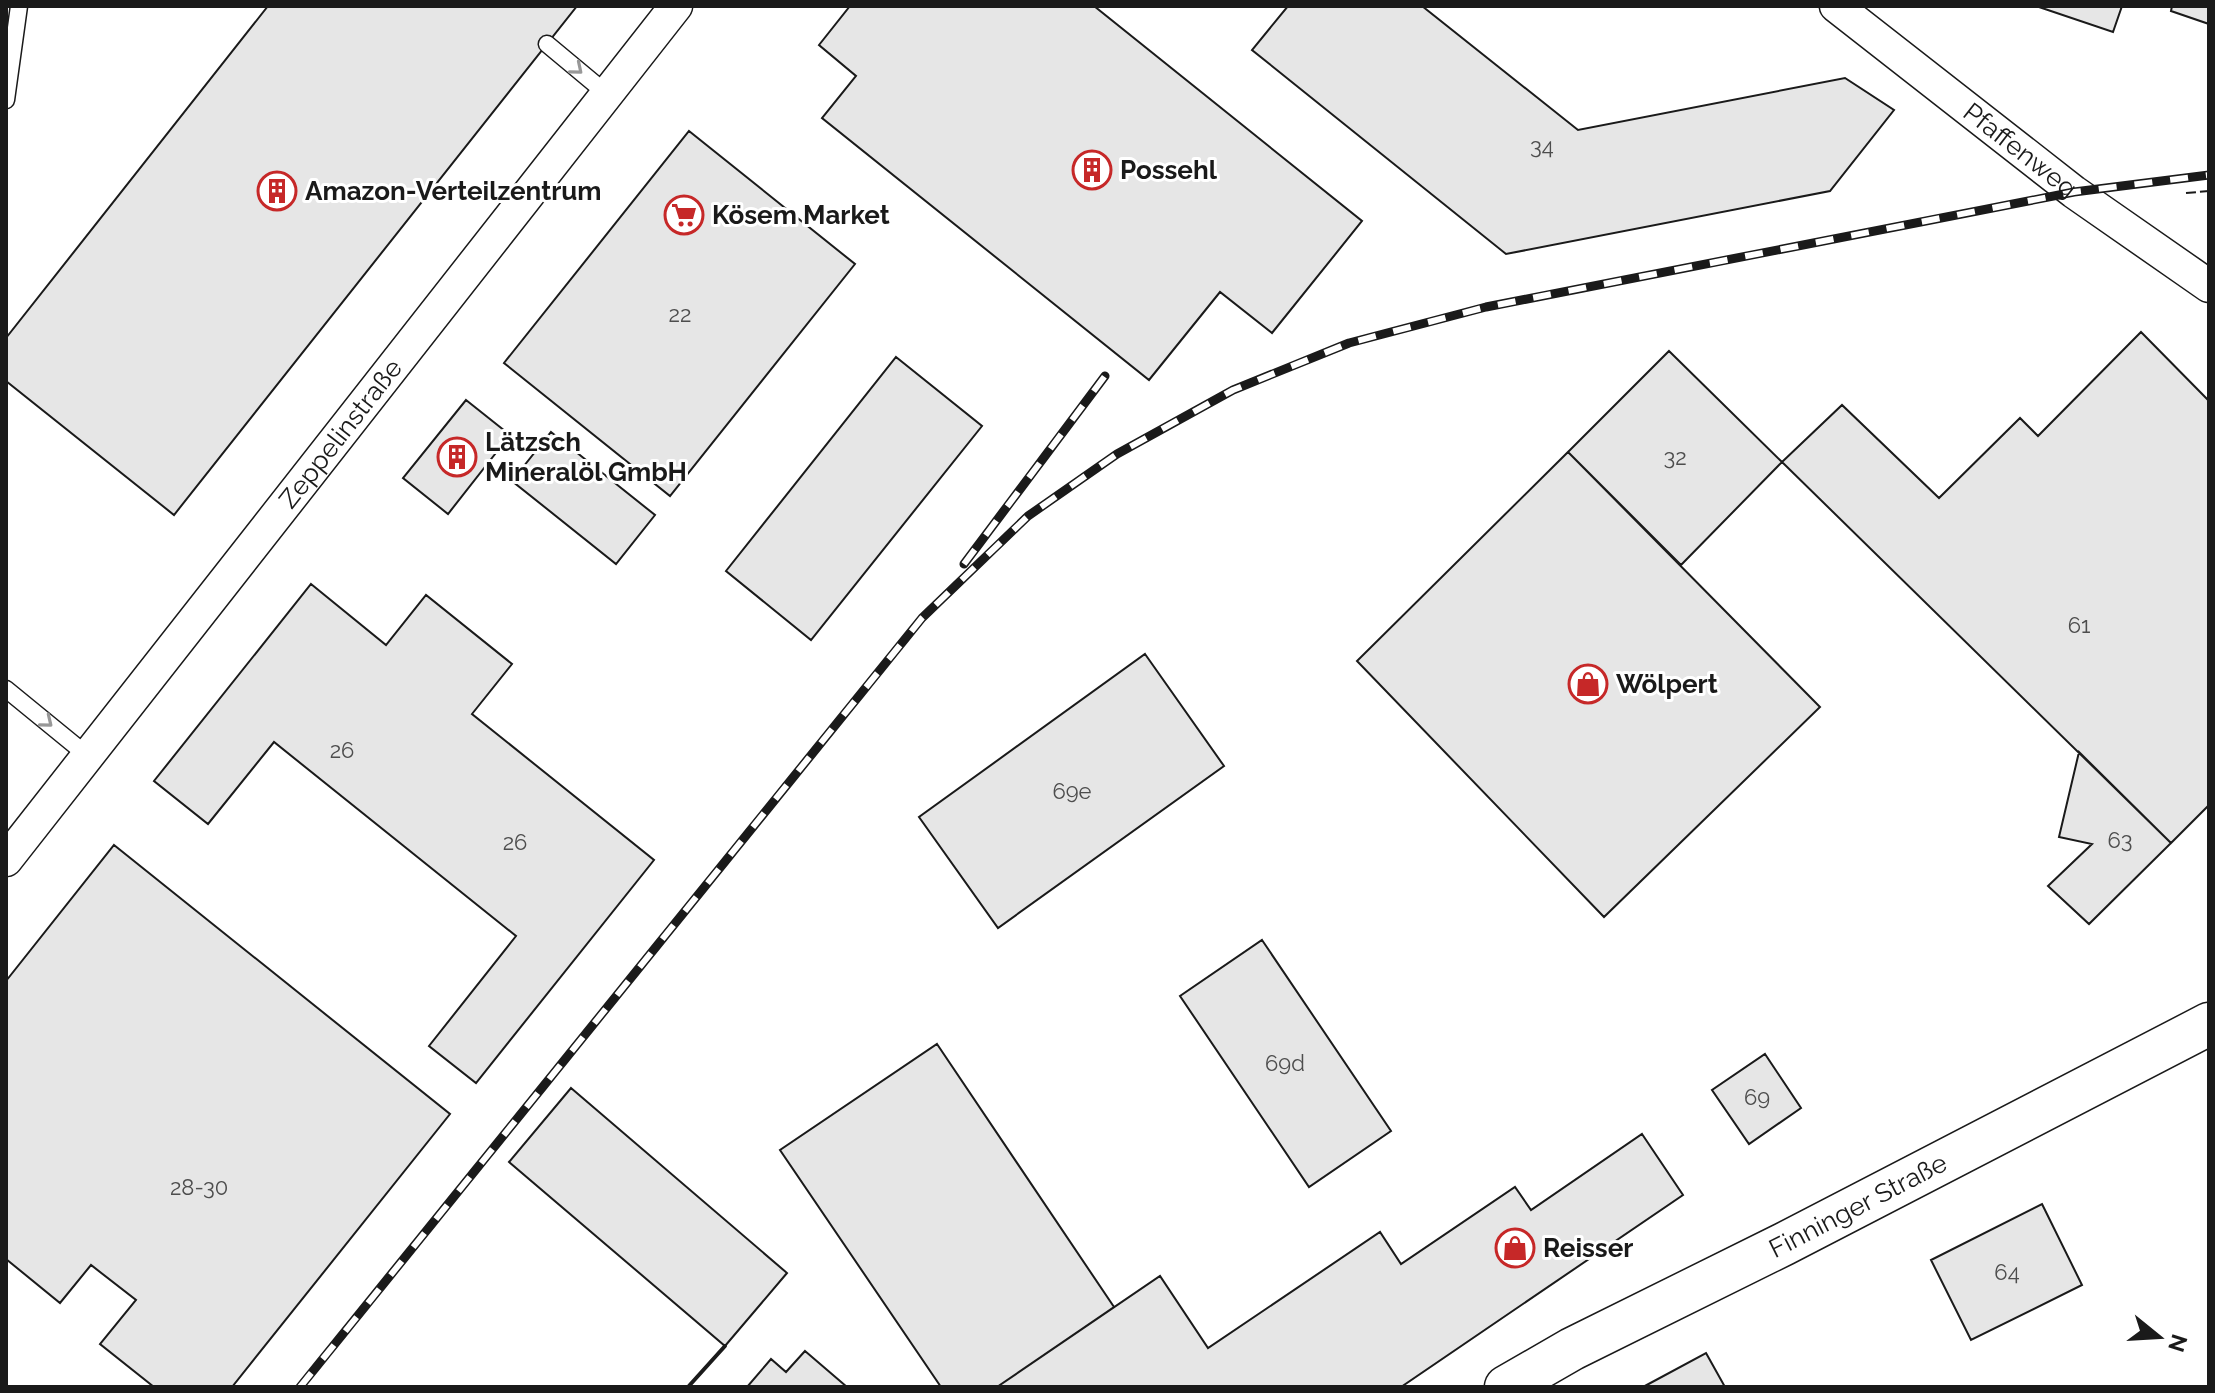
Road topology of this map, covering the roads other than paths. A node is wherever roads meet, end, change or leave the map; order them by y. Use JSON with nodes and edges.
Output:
{"nodes":[{"id":1,"x":19,"y":6,"type":"edge"},
{"id":2,"x":676,"y":6,"type":"edge"},
{"id":3,"x":1836,"y":6,"type":"edge"},
{"id":4,"x":547,"y":44,"type":"dead end"},
{"id":5,"x":607,"y":94,"type":"junction"},
{"id":6,"x":6,"y":100,"type":"edge"},
{"id":7,"x":2209,"y":286,"type":"edge"},
{"id":8,"x":6,"y":689,"type":"edge"},
{"id":9,"x":88,"y":756,"type":"junction"},
{"id":10,"x":6,"y":860,"type":"edge"},
{"id":11,"x":2209,"y":1024,"type":"edge"},
{"id":12,"x":1506,"y":1387,"type":"edge"}],
"edges":[{"from":1,"to":6,"type":"lane"},
{"from":2,"to":5,"type":"street","name":"Zeppelinstraße"},
{"from":3,"to":7,"type":"street","name":"Pfaffenweg"},
{"from":4,"to":5,"type":"lane","one_way":true},
{"from":5,"to":9,"type":"street","name":"Zeppelinstraße"},
{"from":8,"to":9,"type":"lane","one_way":true},
{"from":9,"to":10,"type":"street","name":"Zeppelinstraße"},
{"from":11,"to":12,"type":"street","name":"Finninger Straße"}]}
